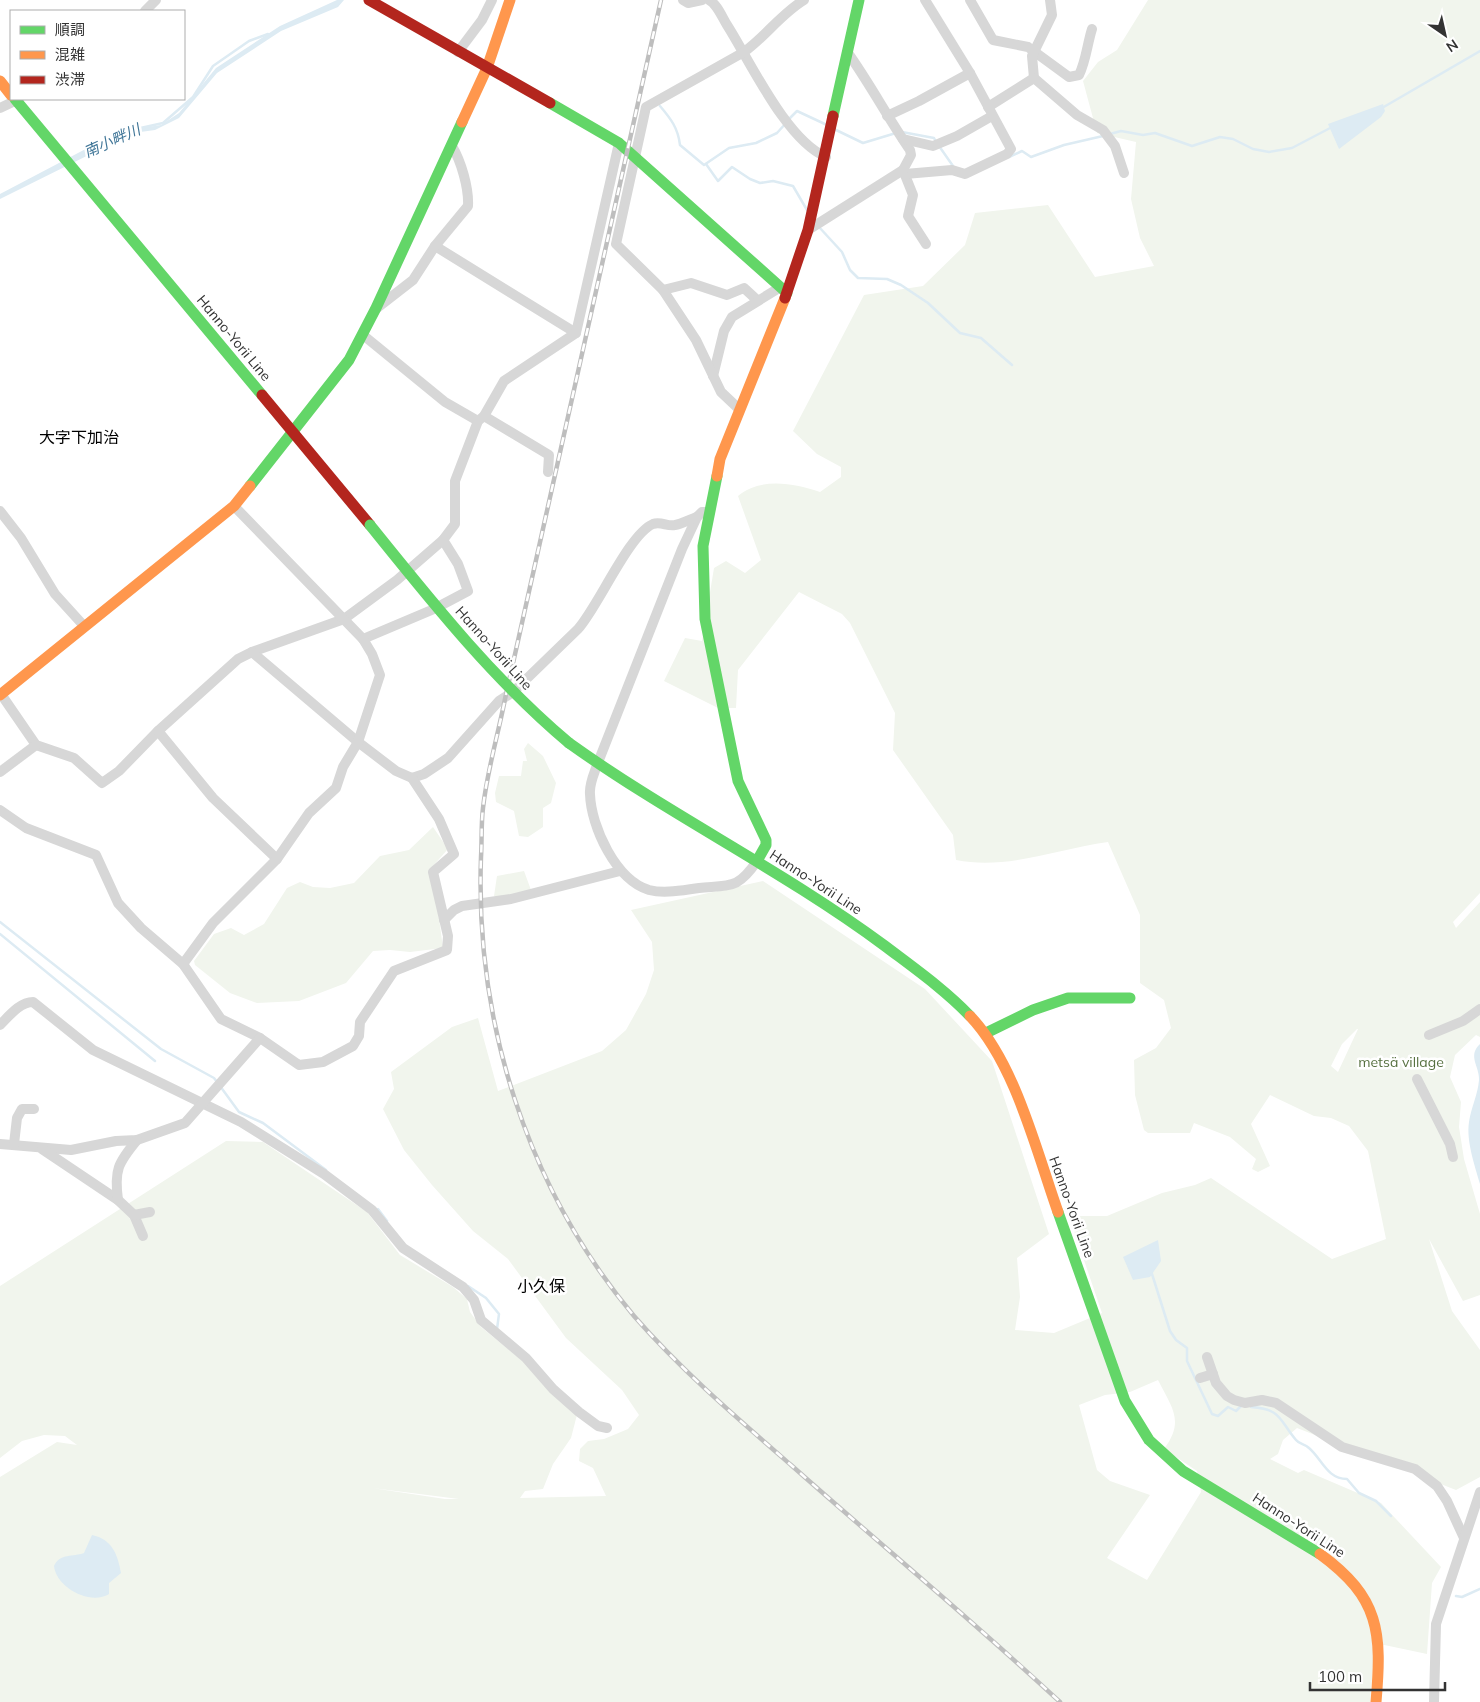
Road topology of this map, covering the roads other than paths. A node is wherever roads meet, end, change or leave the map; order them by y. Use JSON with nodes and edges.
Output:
{"nodes":[{"id":1,"x":156,"y":0,"type":"edge"},
{"id":2,"x":369,"y":0,"type":"edge"},
{"id":3,"x":492,"y":0,"type":"edge"},
{"id":4,"x":510,"y":0,"type":"edge"},
{"id":5,"x":682,"y":0,"type":"edge"},
{"id":6,"x":709,"y":0,"type":"edge"},
{"id":7,"x":804,"y":0,"type":"edge"},
{"id":8,"x":858,"y":0,"type":"edge"},
{"id":9,"x":925,"y":0,"type":"edge"},
{"id":10,"x":970,"y":0,"type":"edge"},
{"id":11,"x":1050,"y":0,"type":"edge"},
{"id":12,"x":146,"y":10,"type":"edge"},
{"id":13,"x":1092,"y":29,"type":"dead end"},
{"id":14,"x":1034,"y":50,"type":"junction"},
{"id":15,"x":458,"y":52,"type":"junction"},
{"id":16,"x":744,"y":52,"type":"junction"},
{"id":17,"x":848,"y":53,"type":"junction"},
{"id":18,"x":487,"y":68,"type":"junction"},
{"id":19,"x":970,"y":73,"type":"junction"},
{"id":20,"x":1034,"y":78,"type":"junction"},
{"id":21,"x":0,"y":81,"type":"edge"},
{"id":22,"x":10,"y":92,"type":"edge"},
{"id":23,"x":12,"y":100,"type":"edge"},
{"id":24,"x":17,"y":100,"type":"edge"},
{"id":25,"x":0,"y":108,"type":"edge"},
{"id":26,"x":990,"y":112,"type":"junction"},
{"id":27,"x":887,"y":116,"type":"junction"},
{"id":28,"x":903,"y":139,"type":"junction"},
{"id":29,"x":619,"y":143,"type":"junction"},
{"id":30,"x":452,"y":146,"type":"junction"},
{"id":31,"x":635,"y":155,"type":"junction"},
{"id":32,"x":826,"y":157,"type":"junction"},
{"id":33,"x":904,"y":172,"type":"junction"},
{"id":34,"x":1124,"y":172,"type":"dead end"},
{"id":35,"x":808,"y":230,"type":"junction"},
{"id":36,"x":926,"y":244,"type":"dead end"},
{"id":37,"x":435,"y":246,"type":"junction"},
{"id":38,"x":663,"y":290,"type":"junction"},
{"id":39,"x":783,"y":290,"type":"junction"},
{"id":40,"x":757,"y":300,"type":"junction"},
{"id":41,"x":376,"y":308,"type":"junction"},
{"id":42,"x":576,"y":333,"type":"junction"},
{"id":43,"x":363,"y":335,"type":"junction"},
{"id":44,"x":713,"y":376,"type":"junction"},
{"id":45,"x":739,"y":409,"type":"junction"},
{"id":46,"x":481,"y":418,"type":"junction"},
{"id":47,"x":292,"y":432,"type":"junction"},
{"id":48,"x":548,"y":472,"type":"dead end"},
{"id":49,"x":234,"y":506,"type":"junction"},
{"id":50,"x":0,"y":511,"type":"edge"},
{"id":51,"x":708,"y":512,"type":"junction"},
{"id":52,"x":697,"y":517,"type":"junction"},
{"id":53,"x":443,"y":540,"type":"junction"},
{"id":54,"x":344,"y":619,"type":"junction"},
{"id":55,"x":84,"y":626,"type":"junction"},
{"id":56,"x":363,"y":639,"type":"junction"},
{"id":57,"x":252,"y":652,"type":"junction"},
{"id":58,"x":0,"y":694,"type":"edge"},
{"id":59,"x":158,"y":731,"type":"junction"},
{"id":60,"x":358,"y":742,"type":"junction"},
{"id":61,"x":36,"y":745,"type":"junction"},
{"id":62,"x":597,"y":765,"type":"junction"},
{"id":63,"x":0,"y":772,"type":"edge"},
{"id":64,"x":412,"y":778,"type":"junction"},
{"id":65,"x":0,"y":810,"type":"edge"},
{"id":66,"x":276,"y":860,"type":"junction"},
{"id":67,"x":757,"y":861,"type":"junction"},
{"id":68,"x":620,"y":870,"type":"junction"},
{"id":69,"x":444,"y":920,"type":"junction"},
{"id":70,"x":183,"y":964,"type":"junction"},
{"id":71,"x":1130,"y":998,"type":"dead end"},
{"id":72,"x":1480,"y":1009,"type":"edge"},
{"id":73,"x":0,"y":1025,"type":"edge"},
{"id":74,"x":986,"y":1033,"type":"junction"},
{"id":75,"x":1429,"y":1036,"type":"dead end"},
{"id":76,"x":260,"y":1038,"type":"junction"},
{"id":77,"x":1417,"y":1079,"type":"dead end"},
{"id":78,"x":203,"y":1102,"type":"junction"},
{"id":79,"x":34,"y":1109,"type":"dead end"},
{"id":80,"x":137,"y":1140,"type":"junction"},
{"id":81,"x":0,"y":1144,"type":"edge"},
{"id":82,"x":14,"y":1144,"type":"junction"},
{"id":83,"x":42,"y":1148,"type":"junction"},
{"id":84,"x":1453,"y":1157,"type":"dead end"},
{"id":85,"x":118,"y":1200,"type":"junction"},
{"id":86,"x":150,"y":1212,"type":"dead end"},
{"id":87,"x":134,"y":1215,"type":"junction"},
{"id":88,"x":143,"y":1236,"type":"dead end"},
{"id":89,"x":1207,"y":1357,"type":"dead end"},
{"id":90,"x":1213,"y":1374,"type":"junction"},
{"id":91,"x":1200,"y":1378,"type":"dead end"},
{"id":92,"x":607,"y":1428,"type":"dead end"},
{"id":93,"x":1480,"y":1492,"type":"edge"},
{"id":94,"x":1464,"y":1538,"type":"junction"},
{"id":95,"x":1376,"y":1702,"type":"edge"},
{"id":96,"x":1434,"y":1702,"type":"edge"}],
"edges":[{"from":1,"to":12,"type":"street"},
{"from":2,"to":15,"type":"street"},
{"from":3,"to":15,"type":"street"},
{"from":4,"to":18,"type":"street"},
{"from":5,"to":6,"type":"street"},
{"from":6,"to":16,"type":"street"},
{"from":7,"to":16,"type":"street"},
{"from":8,"to":17,"type":"street"},
{"from":9,"to":19,"type":"street"},
{"from":10,"to":14,"type":"street"},
{"from":11,"to":14,"type":"street"},
{"from":13,"to":14,"type":"street"},
{"from":14,"to":20,"type":"street"},
{"from":15,"to":18,"type":"street"},
{"from":16,"to":31,"type":"street"},
{"from":16,"to":32,"type":"street"},
{"from":17,"to":27,"type":"street"},
{"from":17,"to":32,"type":"street"},
{"from":18,"to":29,"type":"street"},
{"from":18,"to":30,"type":"street"},
{"from":19,"to":26,"type":"street"},
{"from":19,"to":27,"type":"street"},
{"from":20,"to":26,"type":"street"},
{"from":20,"to":34,"type":"street"},
{"from":21,"to":22,"type":"street","name":"Hanno-Yorii Line"},
{"from":23,"to":25,"type":"street"},
{"from":24,"to":47,"type":"street","name":"Hanno-Yorii Line"},
{"from":26,"to":28,"type":"street"},
{"from":26,"to":33,"type":"street"},
{"from":27,"to":28,"type":"street"},
{"from":28,"to":33,"type":"street"},
{"from":29,"to":31,"type":"street"},
{"from":29,"to":42,"type":"street"},
{"from":30,"to":37,"type":"street"},
{"from":30,"to":41,"type":"street"},
{"from":31,"to":38,"type":"street"},
{"from":31,"to":39,"type":"street"},
{"from":32,"to":35,"type":"street"},
{"from":33,"to":35,"type":"street"},
{"from":33,"to":36,"type":"street"},
{"from":35,"to":39,"type":"street"},
{"from":37,"to":41,"type":"street"},
{"from":37,"to":42,"type":"street"},
{"from":38,"to":40,"type":"street"},
{"from":38,"to":44,"type":"street"},
{"from":39,"to":40,"type":"street"},
{"from":39,"to":45,"type":"street"},
{"from":40,"to":44,"type":"street"},
{"from":41,"to":43,"type":"street"},
{"from":42,"to":46,"type":"street"},
{"from":43,"to":46,"type":"street"},
{"from":43,"to":47,"type":"street"},
{"from":44,"to":45,"type":"street"},
{"from":45,"to":51,"type":"street"},
{"from":46,"to":48,"type":"street"},
{"from":46,"to":53,"type":"street"},
{"from":47,"to":49,"type":"street"},
{"from":47,"to":62,"type":"street","name":"Hanno-Yorii Line","bridge":true},
{"from":49,"to":54,"type":"street"},
{"from":49,"to":55,"type":"street"},
{"from":50,"to":55,"type":"street"},
{"from":51,"to":52,"type":"street"},
{"from":51,"to":67,"type":"street"},
{"from":52,"to":62,"type":"street"},
{"from":52,"to":64,"type":"street"},
{"from":53,"to":54,"type":"street"},
{"from":53,"to":56,"type":"street"},
{"from":54,"to":56,"type":"street"},
{"from":54,"to":57,"type":"street"},
{"from":55,"to":58,"type":"street"},
{"from":56,"to":60,"type":"street"},
{"from":57,"to":59,"type":"street"},
{"from":57,"to":60,"type":"street"},
{"from":58,"to":61,"type":"street"},
{"from":59,"to":61,"type":"street"},
{"from":59,"to":66,"type":"street"},
{"from":60,"to":64,"type":"street"},
{"from":60,"to":66,"type":"street"},
{"from":61,"to":63,"type":"street"},
{"from":62,"to":67,"type":"street","name":"Hanno-Yorii Line"},
{"from":62,"to":68,"type":"street"},
{"from":64,"to":69,"type":"street"},
{"from":65,"to":70,"type":"street"},
{"from":66,"to":70,"type":"street"},
{"from":67,"to":68,"type":"street"},
{"from":67,"to":74,"type":"street","name":"Hanno-Yorii Line"},
{"from":68,"to":69,"type":"street"},
{"from":69,"to":76,"type":"street"},
{"from":70,"to":76,"type":"street"},
{"from":71,"to":74,"type":"street"},
{"from":72,"to":75,"type":"street"},
{"from":73,"to":78,"type":"street"},
{"from":74,"to":95,"type":"street","name":"Hanno-Yorii Line"},
{"from":76,"to":78,"type":"street"},
{"from":77,"to":84,"type":"street"},
{"from":78,"to":80,"type":"street"},
{"from":78,"to":92,"type":"street"},
{"from":79,"to":82,"type":"street"},
{"from":80,"to":83,"type":"street"},
{"from":80,"to":85,"type":"street"},
{"from":81,"to":82,"type":"street"},
{"from":82,"to":83,"type":"street"},
{"from":83,"to":85,"type":"street"},
{"from":85,"to":87,"type":"street"},
{"from":86,"to":87,"type":"street"},
{"from":87,"to":88,"type":"street"},
{"from":89,"to":90,"type":"street"},
{"from":90,"to":91,"type":"street"},
{"from":90,"to":94,"type":"street"},
{"from":93,"to":94,"type":"street"},
{"from":94,"to":96,"type":"street"}]}
